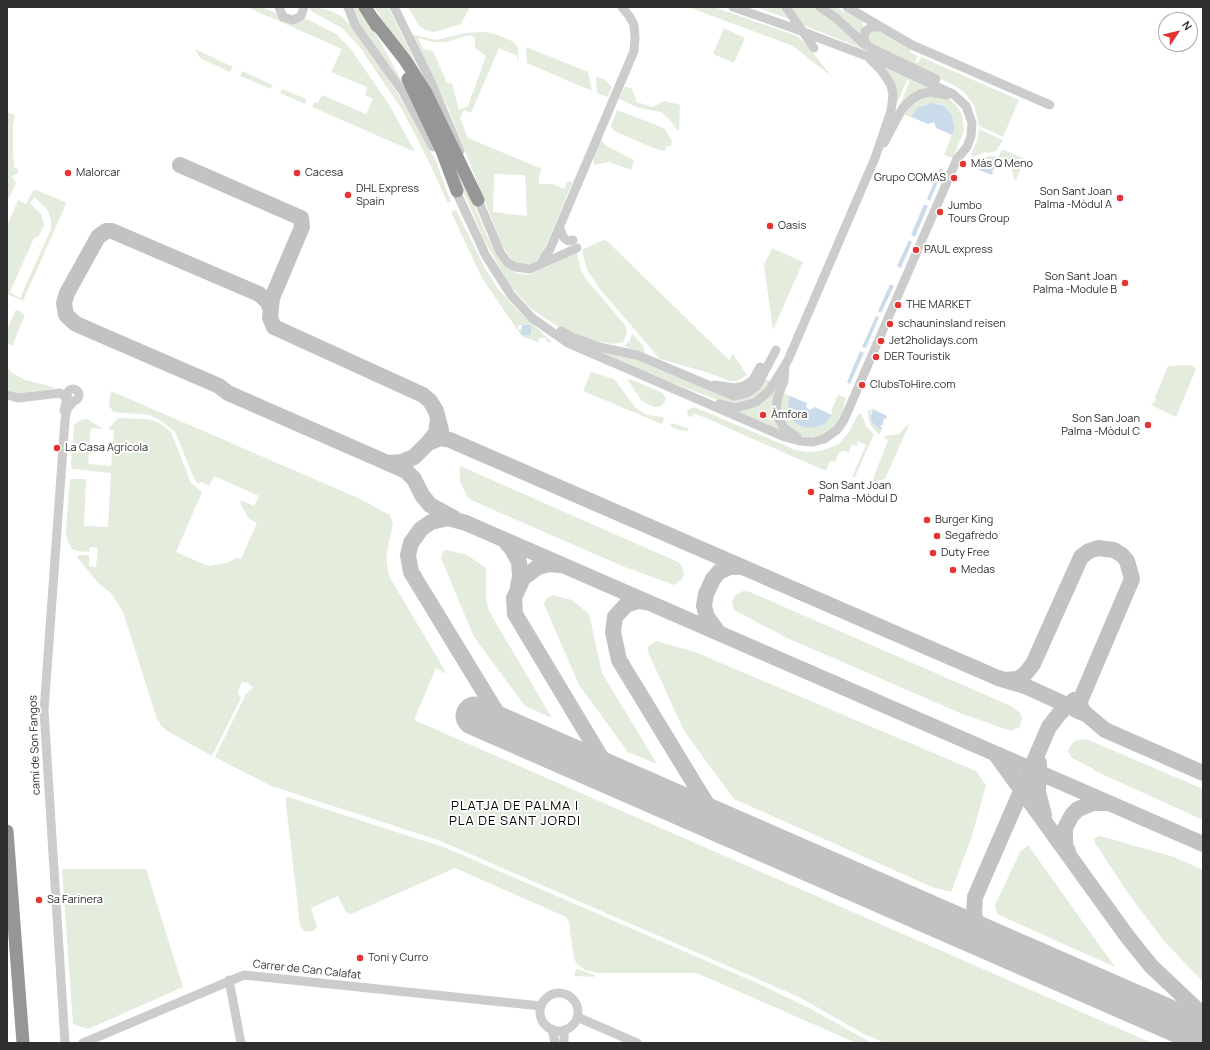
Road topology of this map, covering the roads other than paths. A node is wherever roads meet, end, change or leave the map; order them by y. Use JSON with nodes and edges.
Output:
{"nodes":[{"id":1,"x":279,"y":7,"type":"edge"},
{"id":2,"x":304,"y":7,"type":"edge"},
{"id":3,"x":348,"y":7,"type":"edge"},
{"id":4,"x":365,"y":7,"type":"edge"},
{"id":5,"x":394,"y":7,"type":"edge"},
{"id":6,"x":622,"y":7,"type":"edge"},
{"id":7,"x":733,"y":7,"type":"edge"},
{"id":8,"x":786,"y":7,"type":"edge"},
{"id":9,"x":820,"y":7,"type":"edge"},
{"id":10,"x":847,"y":7,"type":"edge"},
{"id":11,"x":862,"y":15,"type":"junction"},
{"id":12,"x":373,"y":19,"type":"junction"},
{"id":13,"x":881,"y":27,"type":"junction"},
{"id":14,"x":865,"y":32,"type":"junction"},
{"id":15,"x":869,"y":47,"type":"junction"},
{"id":16,"x":814,"y":48,"type":"dead end"},
{"id":17,"x":868,"y":57,"type":"junction"},
{"id":18,"x":1050,"y":105,"type":"dead end"},
{"id":19,"x":970,"y":140,"type":"junction"},
{"id":20,"x":876,"y":158,"type":"junction"},
{"id":21,"x":457,"y":191,"type":"junction"},
{"id":22,"x":478,"y":200,"type":"junction"},
{"id":23,"x":559,"y":227,"type":"junction"},
{"id":24,"x":541,"y":264,"type":"junction"},
{"id":25,"x":532,"y":318,"type":"junction"},
{"id":26,"x":786,"y":365,"type":"junction"},
{"id":27,"x":760,"y":367,"type":"dead end"},
{"id":28,"x":705,"y":384,"type":"junction"},
{"id":29,"x":678,"y":392,"type":"junction"},
{"id":30,"x":7,"y":395,"type":"edge"},
{"id":31,"x":808,"y":442,"type":"junction"},
{"id":32,"x":7,"y":831,"type":"edge"},
{"id":33,"x":229,"y":980,"type":"junction"},
{"id":34,"x":541,"y":1006,"type":"junction"},
{"id":35,"x":577,"y":1017,"type":"junction"},
{"id":36,"x":21,"y":1020,"type":"junction"},
{"id":37,"x":552,"y":1029,"type":"junction"},
{"id":38,"x":564,"y":1030,"type":"junction"},
{"id":39,"x":23,"y":1043,"type":"edge"},
{"id":40,"x":28,"y":1043,"type":"edge"},
{"id":41,"x":65,"y":1043,"type":"edge"},
{"id":42,"x":83,"y":1043,"type":"edge"},
{"id":43,"x":241,"y":1043,"type":"edge"},
{"id":44,"x":555,"y":1043,"type":"edge"},
{"id":45,"x":564,"y":1043,"type":"edge"},
{"id":46,"x":637,"y":1043,"type":"edge"}],
"edges":[{"from":1,"to":2,"type":"street"},
{"from":3,"to":21,"type":"street"},
{"from":4,"to":12,"type":"highway"},
{"from":5,"to":22,"type":"street"},
{"from":6,"to":23,"type":"street"},
{"from":7,"to":17,"type":"street","bridge":true},
{"from":8,"to":16,"type":"street"},
{"from":9,"to":15,"type":"street"},
{"from":10,"to":11,"type":"street"},
{"from":11,"to":13,"type":"street"},
{"from":11,"to":14,"type":"street"},
{"from":12,"to":21,"type":"highway"},
{"from":12,"to":22,"type":"highway"},
{"from":13,"to":14,"type":"street"},
{"from":13,"to":18,"type":"street"},
{"from":14,"to":15,"type":"street"},
{"from":15,"to":19,"type":"street"},
{"from":17,"to":19,"type":"street"},
{"from":17,"to":20,"type":"street"},
{"from":19,"to":20,"type":"street"},
{"from":19,"to":31,"type":"street"},
{"from":20,"to":26,"type":"street"},
{"from":21,"to":25,"type":"street"},
{"from":22,"to":24,"type":"street"},
{"from":23,"to":24,"type":"street"},
{"from":23,"to":24,"type":"street"},
{"from":25,"to":28,"type":"street"},
{"from":25,"to":29,"type":"street"},
{"from":26,"to":28,"type":"street"},
{"from":26,"to":29,"type":"street"},
{"from":26,"to":31,"type":"street"},
{"from":27,"to":28,"type":"street"},
{"from":29,"to":31,"type":"street"},
{"from":30,"to":41,"type":"street","name":"camí de Son Fangos"},
{"from":32,"to":36,"type":"highway"},
{"from":33,"to":34,"type":"street","name":"Carrer de Can Calafat"},
{"from":33,"to":42,"type":"street","name":"Carrer de Can Calafat"},
{"from":33,"to":43,"type":"street"},
{"from":34,"to":35,"type":"street"},
{"from":34,"to":37,"type":"street"},
{"from":35,"to":38,"type":"street"},
{"from":35,"to":46,"type":"street"},
{"from":36,"to":39,"type":"highway"},
{"from":36,"to":40,"type":"highway"},
{"from":37,"to":38,"type":"street"},
{"from":37,"to":44,"type":"street"},
{"from":38,"to":45,"type":"street"}]}
